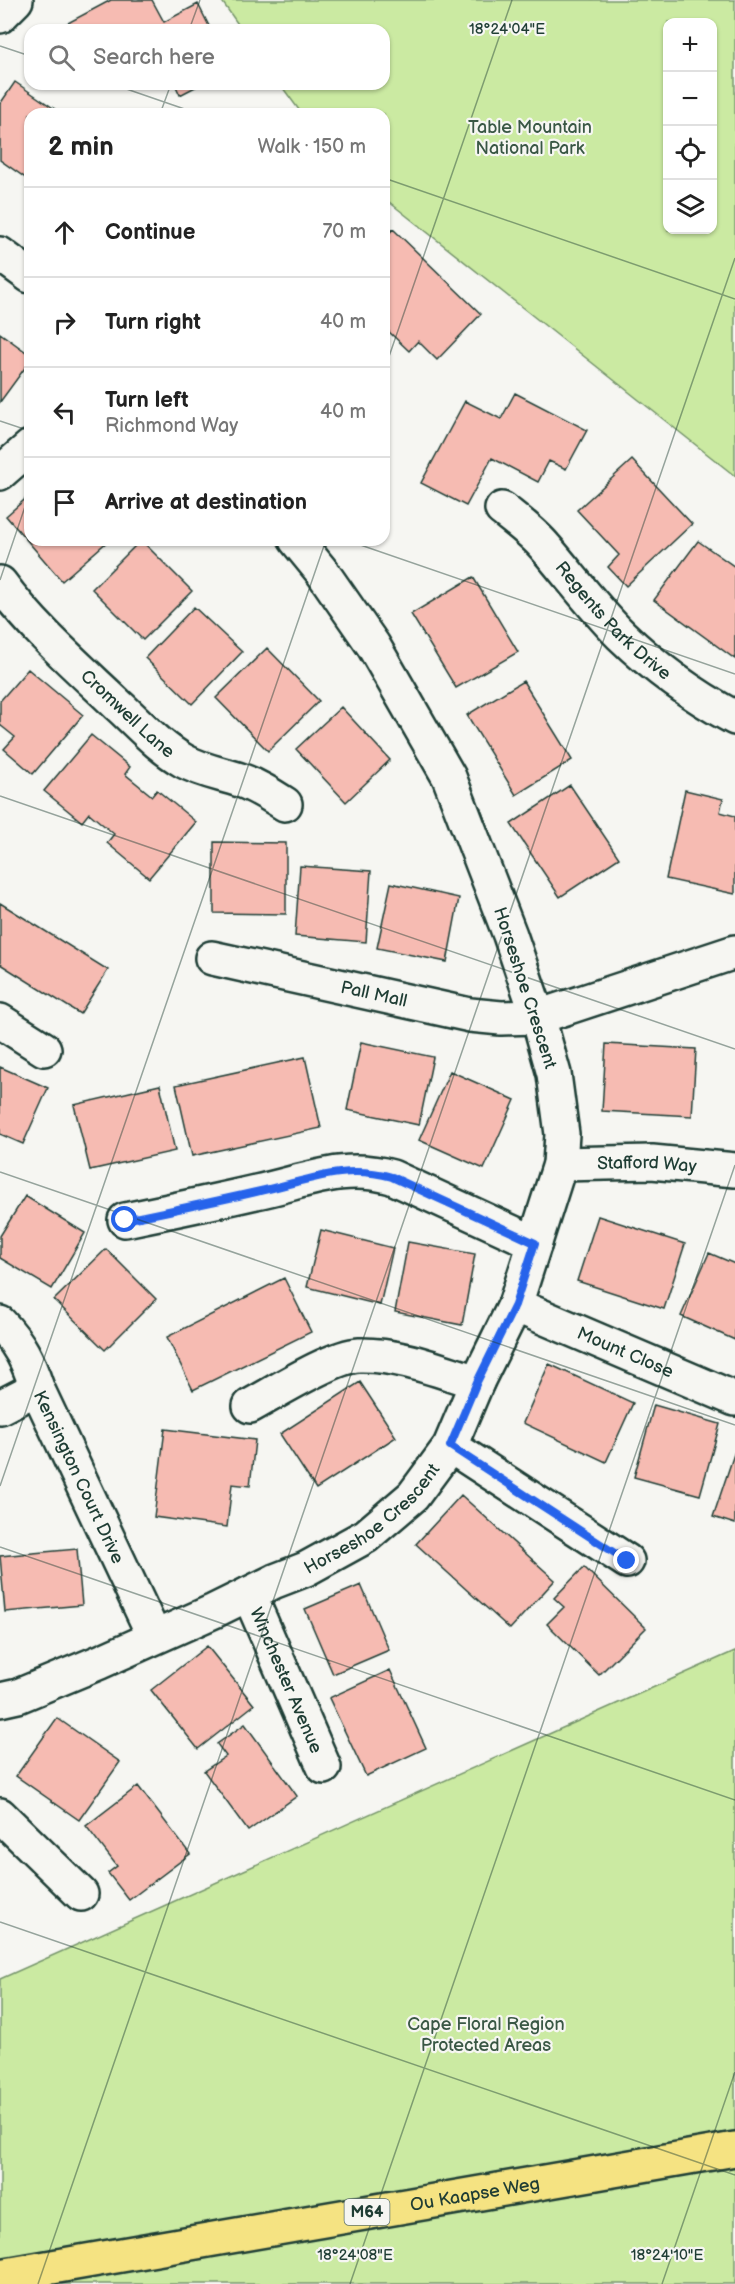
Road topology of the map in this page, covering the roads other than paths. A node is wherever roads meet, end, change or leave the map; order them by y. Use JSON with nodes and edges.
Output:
{"nodes":[{"id":1,"x":16,"y":0,"type":"edge"},
{"id":2,"x":0,"y":16,"type":"edge"},
{"id":3,"x":0,"y":254,"type":"edge"},
{"id":4,"x":24,"y":272,"type":"edge"},
{"id":5,"x":24,"y":452,"type":"edge"},
{"id":6,"x":0,"y":473,"type":"edge"},
{"id":7,"x":501,"y":509,"type":"dead end"},
{"id":8,"x":301,"y":546,"type":"edge"},
{"id":9,"x":0,"y":583,"type":"edge"},
{"id":10,"x":735,"y":718,"type":"edge"},
{"id":11,"x":285,"y":804,"type":"dead end"},
{"id":12,"x":735,"y":952,"type":"edge"},
{"id":13,"x":212,"y":958,"type":"dead end"},
{"id":14,"x":538,"y":1017,"type":"junction"},
{"id":15,"x":0,"y":1021,"type":"edge"},
{"id":16,"x":44,"y":1049,"type":"dead end"},
{"id":17,"x":560,"y":1164,"type":"junction"},
{"id":18,"x":735,"y":1170,"type":"edge"},
{"id":19,"x":125,"y":1220,"type":"dead end"},
{"id":20,"x":535,"y":1243,"type":"junction"},
{"id":21,"x":515,"y":1305,"type":"junction"},
{"id":22,"x":0,"y":1323,"type":"edge"},
{"id":23,"x":477,"y":1382,"type":"junction"},
{"id":24,"x":37,"y":1388,"type":"junction"},
{"id":25,"x":735,"y":1399,"type":"edge"},
{"id":26,"x":250,"y":1406,"type":"dead end"},
{"id":27,"x":0,"y":1407,"type":"edge"},
{"id":28,"x":450,"y":1446,"type":"junction"},
{"id":29,"x":627,"y":1561,"type":"dead end"},
{"id":30,"x":249,"y":1594,"type":"junction"},
{"id":31,"x":154,"y":1636,"type":"junction"},
{"id":32,"x":0,"y":1700,"type":"edge"},
{"id":33,"x":324,"y":1767,"type":"dead end"},
{"id":34,"x":0,"y":1815,"type":"edge"},
{"id":35,"x":81,"y":1894,"type":"dead end"},
{"id":36,"x":735,"y":2149,"type":"edge"},
{"id":37,"x":0,"y":2276,"type":"edge"}],
"edges":[{"from":1,"to":2,"type":"street"},
{"from":3,"to":4,"type":"street"},
{"from":5,"to":6,"type":"street"},
{"from":7,"to":10,"type":"street","name":"Regents Park Drive"},
{"from":8,"to":14,"type":"street","name":"Horseshoe Crescent"},
{"from":9,"to":11,"type":"street","name":"Cromwell Lane"},
{"from":12,"to":14,"type":"street"},
{"from":13,"to":14,"type":"street","name":"Pall Mall"},
{"from":14,"to":17,"type":"street","name":"Horseshoe Crescent"},
{"from":15,"to":16,"type":"street"},
{"from":17,"to":18,"type":"street","name":"Stafford Way"},
{"from":17,"to":20,"type":"street","name":"Horseshoe Crescent"},
{"from":19,"to":20,"type":"street"},
{"from":20,"to":21,"type":"street","name":"Horseshoe Crescent"},
{"from":21,"to":23,"type":"street","name":"Horseshoe Crescent"},
{"from":21,"to":25,"type":"street","name":"Mount Close"},
{"from":22,"to":24,"type":"street","name":"Kensington Court Drive"},
{"from":23,"to":26,"type":"street"},
{"from":23,"to":28,"type":"street","name":"Horseshoe Crescent"},
{"from":24,"to":27,"type":"street"},
{"from":24,"to":31,"type":"street","name":"Kensington Court Drive"},
{"from":28,"to":29,"type":"street"},
{"from":28,"to":30,"type":"street","name":"Horseshoe Crescent"},
{"from":30,"to":31,"type":"street","name":"Horseshoe Crescent"},
{"from":30,"to":33,"type":"street","name":"Winchester Avenue"},
{"from":31,"to":32,"type":"street","name":"Horseshoe Crescent"},
{"from":34,"to":35,"type":"street"},
{"from":36,"to":37,"type":"main road","name":"Ou Kaapse Weg","number":"M64"}]}
